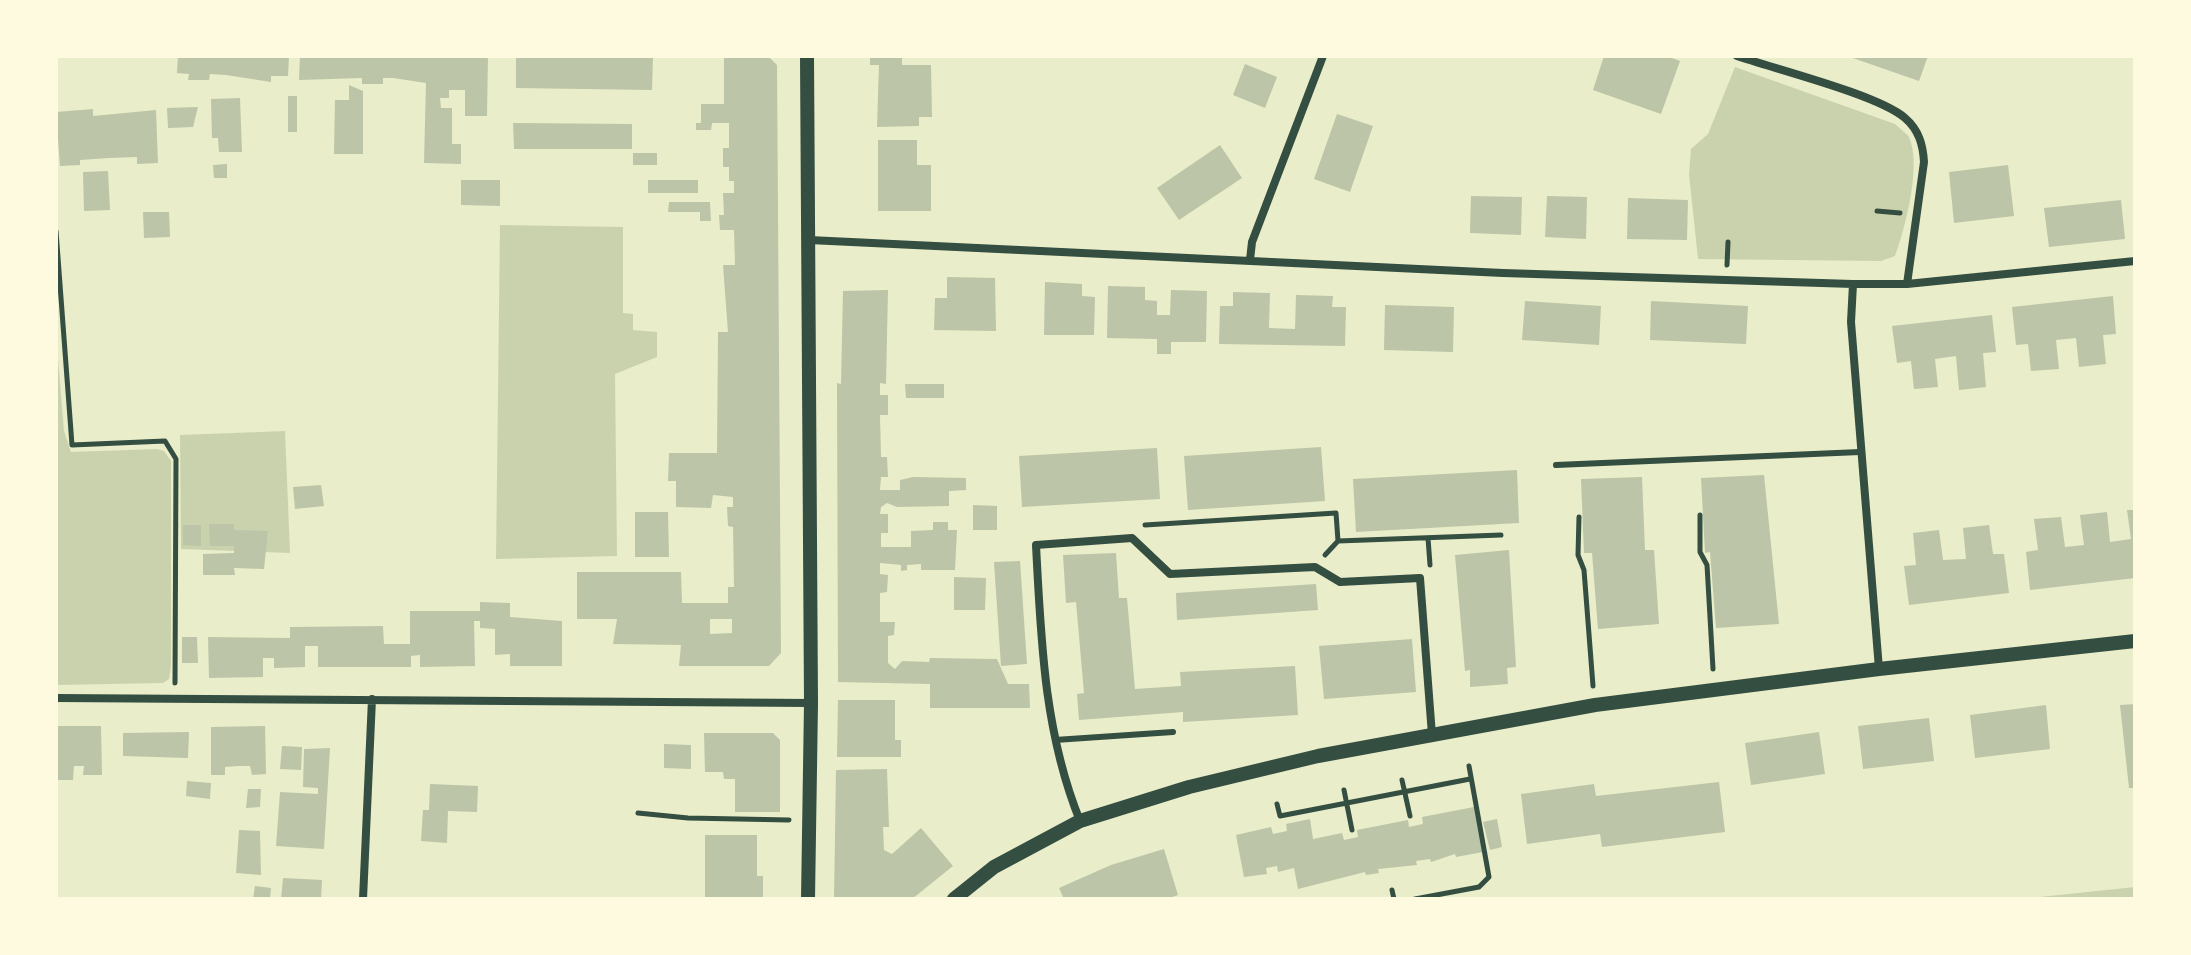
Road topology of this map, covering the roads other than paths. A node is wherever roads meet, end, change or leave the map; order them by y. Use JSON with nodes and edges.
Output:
{"nodes":[{"id":1,"x":807,"y":56,"type":"edge"},
{"id":2,"x":1323,"y":56,"type":"edge"},
{"id":3,"x":1737,"y":56,"type":"edge"},
{"id":4,"x":809,"y":240,"type":"junction"},
{"id":5,"x":1250,"y":260,"type":"junction"},
{"id":6,"x":2135,"y":261,"type":"edge"},
{"id":7,"x":1853,"y":284,"type":"junction"},
{"id":8,"x":1907,"y":284,"type":"junction"},
{"id":9,"x":1860,"y":452,"type":"junction"},
{"id":10,"x":1556,"y":465,"type":"dead end"},
{"id":11,"x":2135,"y":641,"type":"edge"},
{"id":12,"x":1879,"y":669,"type":"junction"},
{"id":13,"x":56,"y":698,"type":"edge"},
{"id":14,"x":372,"y":699,"type":"junction"},
{"id":15,"x":811,"y":703,"type":"junction"},
{"id":16,"x":1173,"y":732,"type":"dead end"},
{"id":17,"x":1432,"y":735,"type":"junction"},
{"id":18,"x":1055,"y":740,"type":"junction"},
{"id":19,"x":1080,"y":821,"type":"junction"},
{"id":20,"x":363,"y":899,"type":"edge"},
{"id":21,"x":808,"y":899,"type":"edge"},
{"id":22,"x":954,"y":899,"type":"edge"}],
"edges":[{"from":1,"to":4,"type":"street"},
{"from":2,"to":5,"type":"street"},
{"from":3,"to":8,"type":"street"},
{"from":4,"to":5,"type":"street"},
{"from":4,"to":15,"type":"street"},
{"from":5,"to":7,"type":"street"},
{"from":6,"to":8,"type":"street"},
{"from":7,"to":8,"type":"street"},
{"from":7,"to":9,"type":"street"},
{"from":9,"to":10,"type":"lane"},
{"from":9,"to":12,"type":"street"},
{"from":11,"to":12,"type":"street"},
{"from":12,"to":17,"type":"street"},
{"from":13,"to":14,"type":"street"},
{"from":14,"to":15,"type":"street"},
{"from":14,"to":20,"type":"street"},
{"from":15,"to":21,"type":"street"},
{"from":16,"to":18,"type":"lane"},
{"from":17,"to":18,"type":"street"},
{"from":17,"to":19,"type":"street"},
{"from":18,"to":19,"type":"street"},
{"from":19,"to":22,"type":"street"}]}
